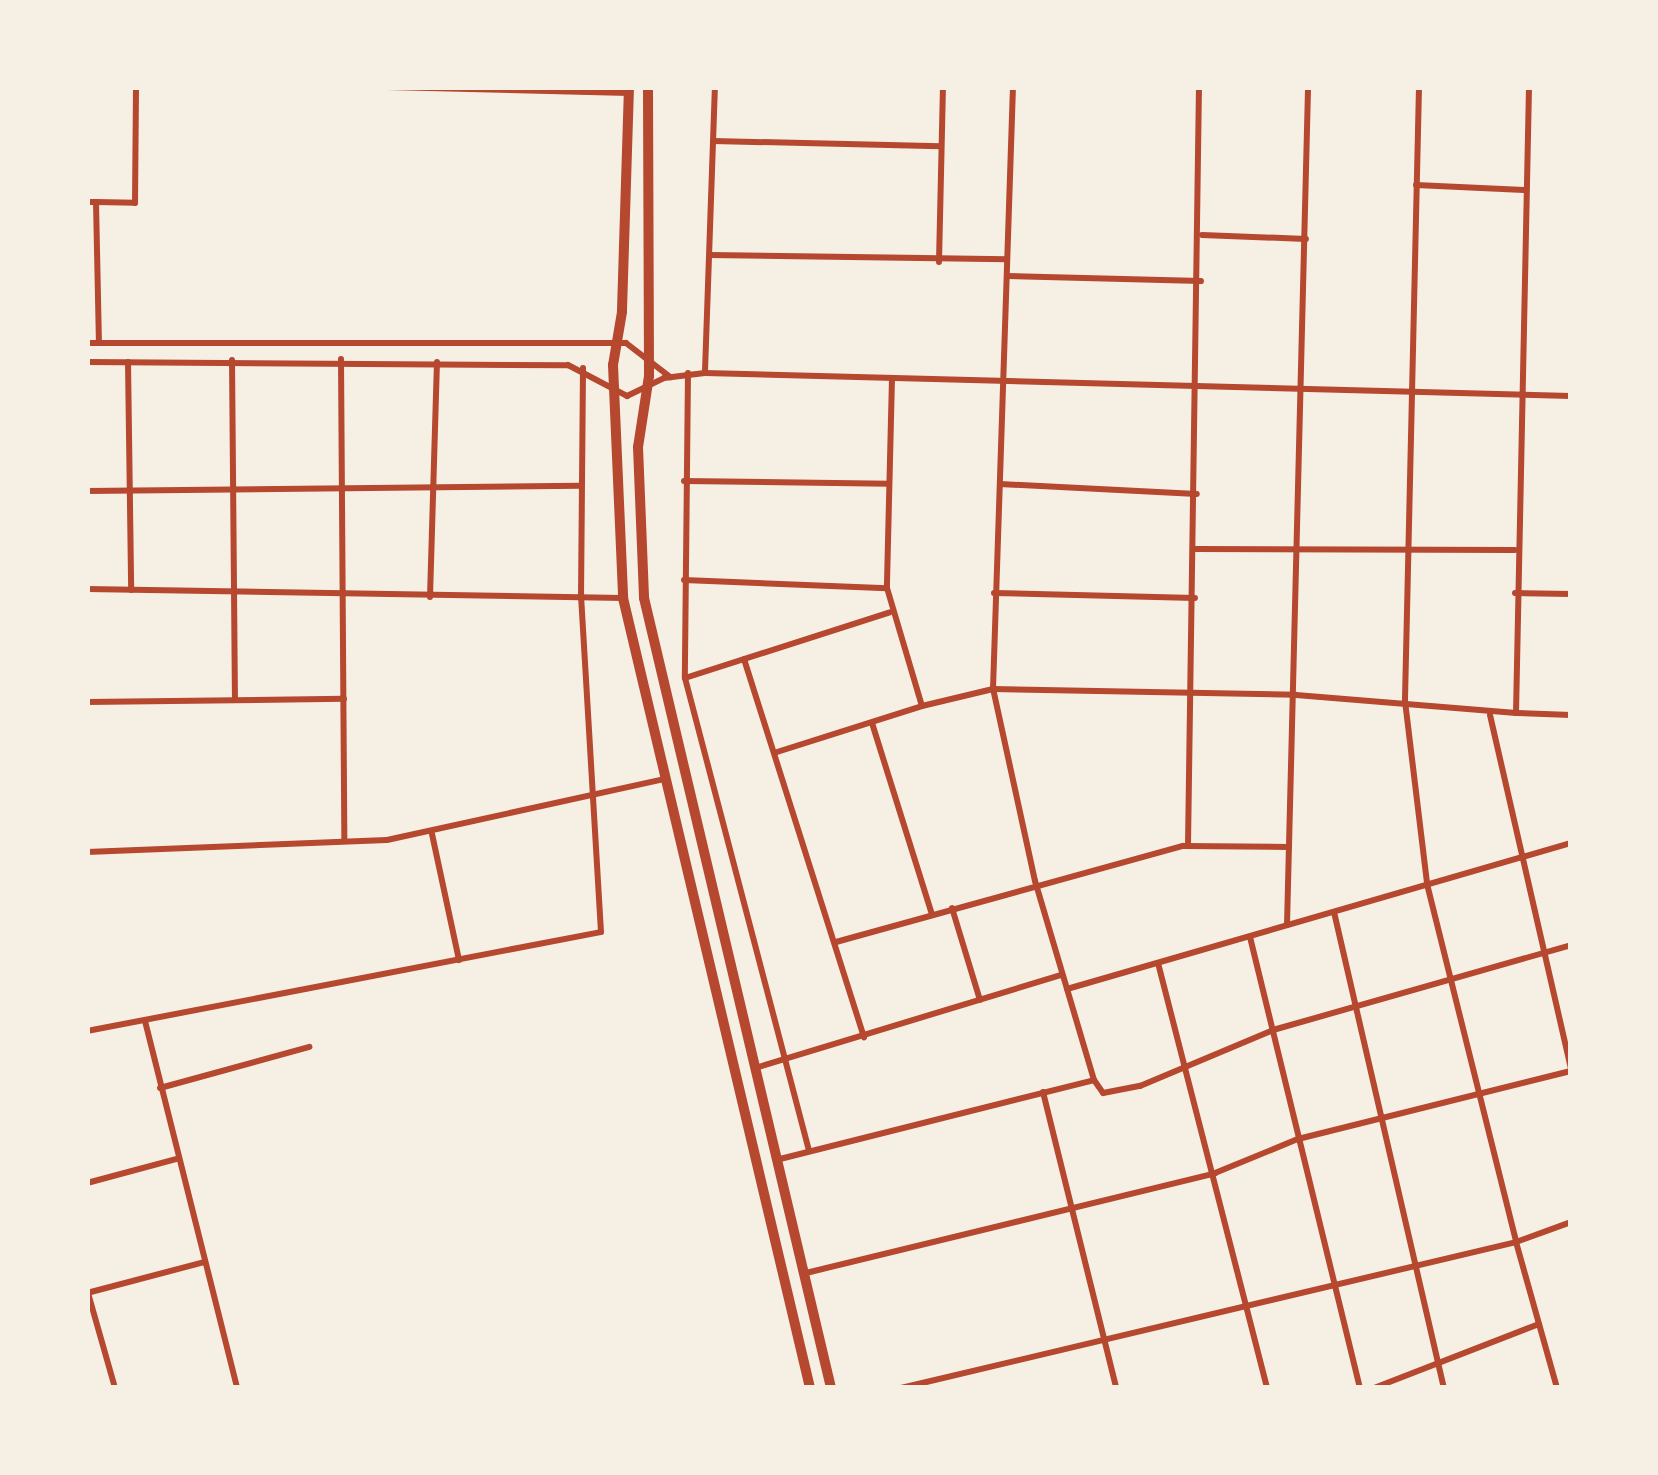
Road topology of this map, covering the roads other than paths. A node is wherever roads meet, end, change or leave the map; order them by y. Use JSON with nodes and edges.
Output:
{"nodes":[{"id":1,"x":136,"y":87,"type":"edge"},
{"id":2,"x":386,"y":87,"type":"edge"},
{"id":3,"x":648,"y":87,"type":"edge"},
{"id":4,"x":715,"y":87,"type":"edge"},
{"id":5,"x":943,"y":87,"type":"edge"},
{"id":6,"x":1012,"y":87,"type":"edge"},
{"id":7,"x":1199,"y":87,"type":"edge"},
{"id":8,"x":1308,"y":87,"type":"edge"},
{"id":9,"x":1419,"y":87,"type":"edge"},
{"id":10,"x":1529,"y":87,"type":"edge"},
{"id":11,"x":629,"y":90,"type":"edge"},
{"id":12,"x":713,"y":141,"type":"junction"},
{"id":13,"x":941,"y":146,"type":"junction"},
{"id":14,"x":1416,"y":185,"type":"junction"},
{"id":15,"x":1524,"y":190,"type":"junction"},
{"id":16,"x":92,"y":202,"type":"edge"},
{"id":17,"x":1202,"y":235,"type":"junction"},
{"id":18,"x":1306,"y":239,"type":"junction"},
{"id":19,"x":710,"y":256,"type":"junction"},
{"id":20,"x":1007,"y":259,"type":"junction"},
{"id":21,"x":939,"y":262,"type":"junction"},
{"id":22,"x":1008,"y":276,"type":"junction"},
{"id":23,"x":1201,"y":280,"type":"junction"},
{"id":24,"x":99,"y":343,"type":"junction"},
{"id":25,"x":87,"y":344,"type":"edge"},
{"id":26,"x":615,"y":346,"type":"junction"},
{"id":27,"x":647,"y":352,"type":"junction"},
{"id":28,"x":341,"y":359,"type":"junction"},
{"id":29,"x":232,"y":360,"type":"junction"},
{"id":30,"x":87,"y":362,"type":"edge"},
{"id":31,"x":128,"y":362,"type":"junction"},
{"id":32,"x":437,"y":362,"type":"junction"},
{"id":33,"x":583,"y":368,"type":"junction"},
{"id":34,"x":688,"y":373,"type":"junction"},
{"id":35,"x":705,"y":373,"type":"junction"},
{"id":36,"x":670,"y":376,"type":"junction"},
{"id":37,"x":892,"y":378,"type":"junction"},
{"id":38,"x":1004,"y":381,"type":"junction"},
{"id":39,"x":1200,"y":386,"type":"junction"},
{"id":40,"x":1412,"y":387,"type":"junction"},
{"id":41,"x":648,"y":388,"type":"junction"},
{"id":42,"x":1302,"y":388,"type":"junction"},
{"id":43,"x":616,"y":392,"type":"junction"},
{"id":44,"x":1519,"y":394,"type":"junction"},
{"id":45,"x":1571,"y":396,"type":"edge"},
{"id":46,"x":684,"y":481,"type":"junction"},
{"id":47,"x":889,"y":484,"type":"junction"},
{"id":48,"x":1000,"y":484,"type":"junction"},
{"id":49,"x":339,"y":485,"type":"junction"},
{"id":50,"x":433,"y":486,"type":"junction"},
{"id":51,"x":580,"y":486,"type":"junction"},
{"id":52,"x":233,"y":488,"type":"junction"},
{"id":53,"x":87,"y":490,"type":"edge"},
{"id":54,"x":128,"y":490,"type":"junction"},
{"id":55,"x":1197,"y":494,"type":"junction"},
{"id":56,"x":1196,"y":549,"type":"junction"},
{"id":57,"x":1515,"y":550,"type":"junction"},
{"id":58,"x":1408,"y":552,"type":"junction"},
{"id":59,"x":1298,"y":554,"type":"junction"},
{"id":60,"x":683,"y":580,"type":"junction"},
{"id":61,"x":887,"y":588,"type":"junction"},
{"id":62,"x":87,"y":589,"type":"edge"},
{"id":63,"x":131,"y":590,"type":"junction"},
{"id":64,"x":233,"y":593,"type":"junction"},
{"id":65,"x":994,"y":593,"type":"junction"},
{"id":66,"x":1515,"y":593,"type":"junction"},
{"id":67,"x":1571,"y":594,"type":"edge"},
{"id":68,"x":341,"y":596,"type":"junction"},
{"id":69,"x":430,"y":597,"type":"junction"},
{"id":70,"x":581,"y":598,"type":"junction"},
{"id":71,"x":623,"y":598,"type":"junction"},
{"id":72,"x":1195,"y":598,"type":"junction"},
{"id":73,"x":890,"y":612,"type":"junction"},
{"id":74,"x":744,"y":659,"type":"junction"},
{"id":75,"x":685,"y":678,"type":"junction"},
{"id":76,"x":993,"y":689,"type":"junction"},
{"id":77,"x":1192,"y":692,"type":"junction"},
{"id":78,"x":1296,"y":695,"type":"junction"},
{"id":79,"x":344,"y":699,"type":"junction"},
{"id":80,"x":235,"y":700,"type":"junction"},
{"id":81,"x":1405,"y":700,"type":"junction"},
{"id":82,"x":87,"y":702,"type":"edge"},
{"id":83,"x":922,"y":706,"type":"junction"},
{"id":84,"x":1516,"y":713,"type":"junction"},
{"id":85,"x":1490,"y":715,"type":"junction"},
{"id":86,"x":1571,"y":716,"type":"edge"},
{"id":87,"x":872,"y":723,"type":"junction"},
{"id":88,"x":777,"y":752,"type":"junction"},
{"id":89,"x":662,"y":780,"type":"junction"},
{"id":90,"x":596,"y":797,"type":"junction"},
{"id":91,"x":432,"y":834,"type":"junction"},
{"id":92,"x":1571,"y":842,"type":"edge"},
{"id":93,"x":343,"y":843,"type":"junction"},
{"id":94,"x":1188,"y":845,"type":"junction"},
{"id":95,"x":1289,"y":847,"type":"junction"},
{"id":96,"x":87,"y":852,"type":"edge"},
{"id":97,"x":1518,"y":857,"type":"junction"},
{"id":98,"x":1035,"y":881,"type":"junction"},
{"id":99,"x":1427,"y":884,"type":"junction"},
{"id":100,"x":952,"y":908,"type":"junction"},
{"id":101,"x":1333,"y":911,"type":"junction"},
{"id":102,"x":932,"y":914,"type":"junction"},
{"id":103,"x":1287,"y":926,"type":"junction"},
{"id":104,"x":1250,"y":936,"type":"junction"},
{"id":105,"x":836,"y":942,"type":"junction"},
{"id":106,"x":1571,"y":945,"type":"edge"},
{"id":107,"x":1541,"y":954,"type":"junction"},
{"id":108,"x":459,"y":960,"type":"junction"},
{"id":109,"x":1158,"y":963,"type":"junction"},
{"id":110,"x":1062,"y":975,"type":"junction"},
{"id":111,"x":1454,"y":981,"type":"junction"},
{"id":112,"x":1067,"y":989,"type":"junction"},
{"id":113,"x":980,"y":1000,"type":"junction"},
{"id":114,"x":1357,"y":1005,"type":"junction"},
{"id":115,"x":145,"y":1021,"type":"junction"},
{"id":116,"x":1273,"y":1030,"type":"junction"},
{"id":117,"x":87,"y":1031,"type":"edge"},
{"id":118,"x":864,"y":1037,"type":"junction"},
{"id":119,"x":309,"y":1047,"type":"dead end"},
{"id":120,"x":785,"y":1061,"type":"junction"},
{"id":121,"x":752,"y":1069,"type":"junction"},
{"id":122,"x":1189,"y":1071,"type":"junction"},
{"id":123,"x":1571,"y":1071,"type":"edge"},
{"id":124,"x":1094,"y":1080,"type":"junction"},
{"id":125,"x":160,"y":1088,"type":"junction"},
{"id":126,"x":1043,"y":1092,"type":"junction"},
{"id":127,"x":1479,"y":1093,"type":"junction"},
{"id":128,"x":1382,"y":1115,"type":"junction"},
{"id":129,"x":1298,"y":1139,"type":"junction"},
{"id":130,"x":810,"y":1153,"type":"junction"},
{"id":131,"x":177,"y":1159,"type":"junction"},
{"id":132,"x":775,"y":1161,"type":"junction"},
{"id":133,"x":1215,"y":1173,"type":"junction"},
{"id":134,"x":87,"y":1183,"type":"edge"},
{"id":135,"x":1069,"y":1211,"type":"junction"},
{"id":136,"x":1571,"y":1222,"type":"edge"},
{"id":137,"x":1516,"y":1242,"type":"junction"},
{"id":138,"x":204,"y":1262,"type":"junction"},
{"id":139,"x":1417,"y":1265,"type":"junction"},
{"id":140,"x":802,"y":1274,"type":"junction"},
{"id":141,"x":1334,"y":1286,"type":"junction"},
{"id":142,"x":87,"y":1293,"type":"edge"},
{"id":143,"x":1246,"y":1304,"type":"junction"},
{"id":144,"x":1540,"y":1324,"type":"junction"},
{"id":145,"x":1103,"y":1336,"type":"junction"},
{"id":146,"x":823,"y":1351,"type":"junction"},
{"id":147,"x":802,"y":1356,"type":"junction"},
{"id":148,"x":1437,"y":1362,"type":"junction"},
{"id":149,"x":115,"y":1388,"type":"edge"},
{"id":150,"x":237,"y":1388,"type":"edge"},
{"id":151,"x":810,"y":1388,"type":"edge"},
{"id":152,"x":831,"y":1388,"type":"edge"},
{"id":153,"x":901,"y":1388,"type":"edge"},
{"id":154,"x":1115,"y":1388,"type":"edge"},
{"id":155,"x":1267,"y":1388,"type":"edge"},
{"id":156,"x":1360,"y":1388,"type":"edge"},
{"id":157,"x":1374,"y":1388,"type":"edge"},
{"id":158,"x":1444,"y":1388,"type":"edge"},
{"id":159,"x":1557,"y":1388,"type":"edge"}],
"edges":[{"from":1,"to":16,"type":"street"},
{"from":2,"to":11,"type":"street"},
{"from":3,"to":27,"type":"main road"},
{"from":4,"to":12,"type":"street"},
{"from":5,"to":13,"type":"street"},
{"from":6,"to":20,"type":"street"},
{"from":7,"to":17,"type":"street"},
{"from":8,"to":18,"type":"street"},
{"from":9,"to":14,"type":"street"},
{"from":10,"to":15,"type":"street"},
{"from":11,"to":26,"type":"main road"},
{"from":12,"to":13,"type":"street"},
{"from":12,"to":19,"type":"street"},
{"from":13,"to":21,"type":"street"},
{"from":14,"to":15,"type":"street"},
{"from":14,"to":40,"type":"street"},
{"from":15,"to":44,"type":"street"},
{"from":16,"to":24,"type":"street"},
{"from":17,"to":18,"type":"street"},
{"from":17,"to":23,"type":"street"},
{"from":18,"to":42,"type":"street"},
{"from":19,"to":21,"type":"street"},
{"from":19,"to":35,"type":"street"},
{"from":20,"to":21,"type":"street"},
{"from":20,"to":22,"type":"street"},
{"from":22,"to":23,"type":"street"},
{"from":22,"to":38,"type":"street"},
{"from":23,"to":39,"type":"street"},
{"from":24,"to":25,"type":"street"},
{"from":24,"to":26,"type":"street"},
{"from":26,"to":27,"type":"street"},
{"from":26,"to":43,"type":"main road"},
{"from":27,"to":36,"type":"street"},
{"from":27,"to":41,"type":"main road"},
{"from":28,"to":29,"type":"street"},
{"from":28,"to":32,"type":"street"},
{"from":28,"to":49,"type":"street"},
{"from":29,"to":31,"type":"street"},
{"from":29,"to":52,"type":"street"},
{"from":30,"to":31,"type":"street"},
{"from":31,"to":54,"type":"street"},
{"from":32,"to":33,"type":"street"},
{"from":32,"to":50,"type":"street"},
{"from":33,"to":43,"type":"street"},
{"from":33,"to":51,"type":"street"},
{"from":34,"to":35,"type":"street"},
{"from":34,"to":36,"type":"street"},
{"from":34,"to":46,"type":"street"},
{"from":35,"to":37,"type":"street"},
{"from":36,"to":41,"type":"street"},
{"from":37,"to":38,"type":"street"},
{"from":37,"to":47,"type":"street"},
{"from":38,"to":39,"type":"street"},
{"from":38,"to":48,"type":"street"},
{"from":39,"to":42,"type":"street"},
{"from":39,"to":55,"type":"street"},
{"from":40,"to":42,"type":"street"},
{"from":40,"to":44,"type":"street"},
{"from":40,"to":58,"type":"street"},
{"from":41,"to":43,"type":"street"},
{"from":41,"to":121,"type":"main road"},
{"from":42,"to":59,"type":"street"},
{"from":43,"to":71,"type":"main road"},
{"from":44,"to":45,"type":"street"},
{"from":44,"to":57,"type":"street"},
{"from":46,"to":47,"type":"street"},
{"from":46,"to":60,"type":"street"},
{"from":47,"to":61,"type":"street"},
{"from":48,"to":55,"type":"street"},
{"from":48,"to":65,"type":"street"},
{"from":49,"to":50,"type":"street"},
{"from":49,"to":52,"type":"street"},
{"from":49,"to":68,"type":"street"},
{"from":50,"to":51,"type":"street"},
{"from":50,"to":69,"type":"street"},
{"from":51,"to":70,"type":"street"},
{"from":52,"to":54,"type":"street"},
{"from":52,"to":64,"type":"street"},
{"from":53,"to":54,"type":"street"},
{"from":54,"to":63,"type":"street"},
{"from":55,"to":56,"type":"street"},
{"from":56,"to":59,"type":"street"},
{"from":56,"to":72,"type":"street"},
{"from":57,"to":58,"type":"street"},
{"from":57,"to":66,"type":"street"},
{"from":58,"to":59,"type":"street"},
{"from":58,"to":81,"type":"street"},
{"from":59,"to":78,"type":"street"},
{"from":60,"to":61,"type":"street"},
{"from":60,"to":75,"type":"street"},
{"from":61,"to":73,"type":"street"},
{"from":62,"to":63,"type":"street"},
{"from":63,"to":64,"type":"street"},
{"from":64,"to":68,"type":"street"},
{"from":64,"to":80,"type":"street"},
{"from":65,"to":72,"type":"street"},
{"from":65,"to":76,"type":"street"},
{"from":66,"to":67,"type":"street"},
{"from":66,"to":84,"type":"street"},
{"from":68,"to":69,"type":"street"},
{"from":68,"to":79,"type":"street"},
{"from":69,"to":70,"type":"street"},
{"from":70,"to":71,"type":"street"},
{"from":70,"to":90,"type":"street"},
{"from":71,"to":89,"type":"main road"},
{"from":72,"to":77,"type":"street"},
{"from":73,"to":74,"type":"street"},
{"from":73,"to":83,"type":"street"},
{"from":74,"to":75,"type":"street"},
{"from":74,"to":88,"type":"street"},
{"from":75,"to":120,"type":"street"},
{"from":76,"to":77,"type":"street"},
{"from":76,"to":83,"type":"street"},
{"from":76,"to":98,"type":"street"},
{"from":77,"to":78,"type":"street"},
{"from":77,"to":94,"type":"street"},
{"from":78,"to":81,"type":"street"},
{"from":78,"to":95,"type":"street"},
{"from":79,"to":80,"type":"street"},
{"from":79,"to":93,"type":"street"},
{"from":80,"to":82,"type":"street"},
{"from":81,"to":85,"type":"street"},
{"from":81,"to":99,"type":"street"},
{"from":83,"to":87,"type":"street"},
{"from":84,"to":85,"type":"street"},
{"from":84,"to":86,"type":"street"},
{"from":85,"to":97,"type":"street"},
{"from":87,"to":88,"type":"street"},
{"from":87,"to":102,"type":"street"},
{"from":88,"to":105,"type":"street"},
{"from":89,"to":90,"type":"street"},
{"from":89,"to":147,"type":"main road"},
{"from":90,"to":91,"type":"street"},
{"from":90,"to":108,"type":"street"},
{"from":91,"to":93,"type":"street"},
{"from":91,"to":108,"type":"street"},
{"from":92,"to":97,"type":"street"},
{"from":93,"to":96,"type":"street"},
{"from":94,"to":95,"type":"street"},
{"from":94,"to":98,"type":"street"},
{"from":95,"to":103,"type":"street"},
{"from":97,"to":99,"type":"street"},
{"from":97,"to":107,"type":"street"},
{"from":98,"to":100,"type":"street"},
{"from":98,"to":110,"type":"street"},
{"from":99,"to":101,"type":"street"},
{"from":99,"to":111,"type":"street"},
{"from":100,"to":102,"type":"street"},
{"from":100,"to":113,"type":"street"},
{"from":101,"to":103,"type":"street"},
{"from":101,"to":114,"type":"street"},
{"from":102,"to":105,"type":"street"},
{"from":103,"to":104,"type":"street"},
{"from":104,"to":109,"type":"street"},
{"from":104,"to":116,"type":"street"},
{"from":105,"to":118,"type":"street"},
{"from":106,"to":107,"type":"street"},
{"from":107,"to":111,"type":"street"},
{"from":107,"to":123,"type":"street"},
{"from":108,"to":115,"type":"street"},
{"from":109,"to":112,"type":"street"},
{"from":109,"to":122,"type":"street"},
{"from":110,"to":112,"type":"street"},
{"from":110,"to":113,"type":"street"},
{"from":111,"to":114,"type":"street"},
{"from":111,"to":127,"type":"street"},
{"from":112,"to":124,"type":"street"},
{"from":113,"to":118,"type":"street"},
{"from":114,"to":116,"type":"street"},
{"from":114,"to":128,"type":"street"},
{"from":115,"to":117,"type":"street"},
{"from":115,"to":125,"type":"street"},
{"from":116,"to":122,"type":"street"},
{"from":116,"to":129,"type":"street"},
{"from":118,"to":120,"type":"street"},
{"from":119,"to":125,"type":"street"},
{"from":120,"to":121,"type":"street"},
{"from":120,"to":130,"type":"street"},
{"from":121,"to":132,"type":"main road"},
{"from":122,"to":124,"type":"street"},
{"from":122,"to":133,"type":"street"},
{"from":123,"to":127,"type":"street"},
{"from":124,"to":126,"type":"street"},
{"from":125,"to":131,"type":"street"},
{"from":126,"to":130,"type":"street"},
{"from":126,"to":135,"type":"street"},
{"from":127,"to":128,"type":"street"},
{"from":127,"to":137,"type":"street"},
{"from":128,"to":129,"type":"street"},
{"from":128,"to":139,"type":"street"},
{"from":129,"to":133,"type":"street"},
{"from":129,"to":141,"type":"street"},
{"from":130,"to":132,"type":"street"},
{"from":131,"to":134,"type":"street"},
{"from":131,"to":138,"type":"street"},
{"from":132,"to":140,"type":"main road"},
{"from":133,"to":135,"type":"street"},
{"from":133,"to":143,"type":"street"},
{"from":135,"to":140,"type":"street"},
{"from":135,"to":145,"type":"street"},
{"from":136,"to":137,"type":"street"},
{"from":137,"to":139,"type":"street"},
{"from":137,"to":144,"type":"street"},
{"from":138,"to":142,"type":"street"},
{"from":138,"to":150,"type":"street"},
{"from":139,"to":141,"type":"street"},
{"from":139,"to":148,"type":"street"},
{"from":140,"to":146,"type":"main road"},
{"from":141,"to":143,"type":"street"},
{"from":141,"to":156,"type":"street"},
{"from":142,"to":149,"type":"street"},
{"from":143,"to":145,"type":"street"},
{"from":143,"to":155,"type":"street"},
{"from":144,"to":148,"type":"street"},
{"from":144,"to":159,"type":"street"},
{"from":145,"to":153,"type":"street"},
{"from":145,"to":154,"type":"street"},
{"from":146,"to":147,"type":"main road"},
{"from":146,"to":152,"type":"main road"},
{"from":147,"to":151,"type":"main road"},
{"from":148,"to":157,"type":"street"},
{"from":148,"to":158,"type":"street"}]}
